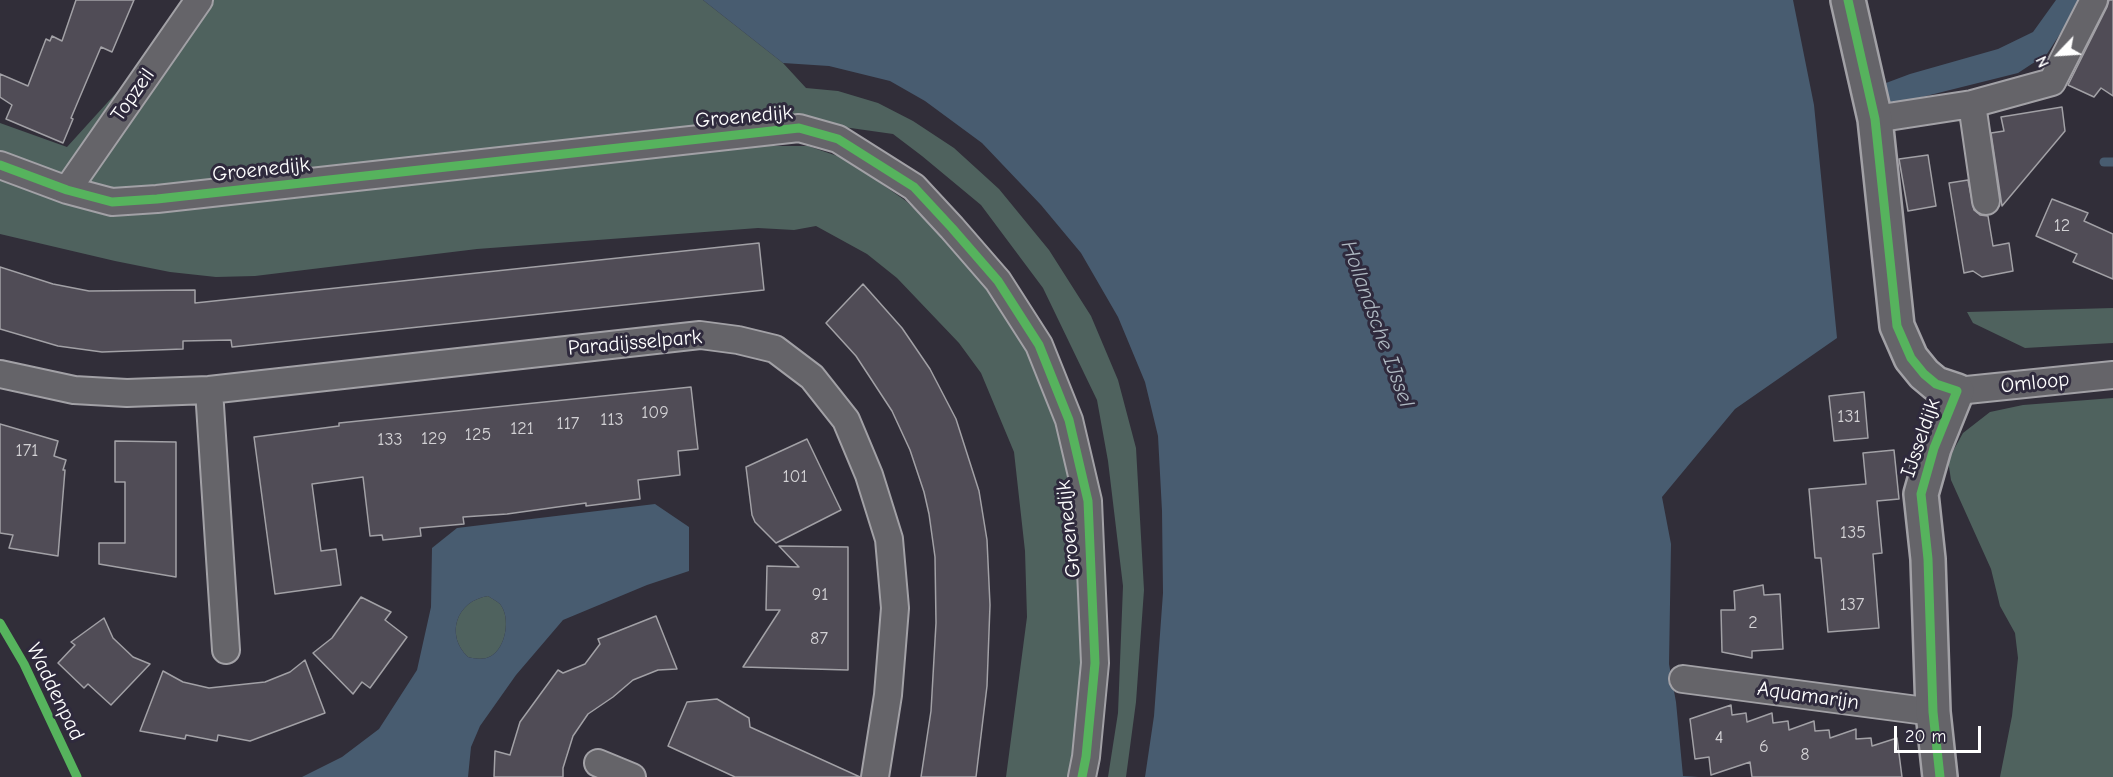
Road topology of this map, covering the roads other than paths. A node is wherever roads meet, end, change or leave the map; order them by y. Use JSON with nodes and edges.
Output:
{"nodes":[{"id":1,"x":200,"y":0,"type":"edge"},
{"id":2,"x":1848,"y":0,"type":"edge"},
{"id":3,"x":2094,"y":0,"type":"edge"},
{"id":4,"x":1972,"y":104,"type":"junction"},
{"id":5,"x":1875,"y":119,"type":"junction"},
{"id":6,"x":0,"y":165,"type":"edge"},
{"id":7,"x":67,"y":190,"type":"junction"},
{"id":8,"x":1986,"y":201,"type":"dead end"},
{"id":9,"x":0,"y":374,"type":"edge"},
{"id":10,"x":2113,"y":375,"type":"edge"},
{"id":11,"x":209,"y":390,"type":"junction"},
{"id":12,"x":1957,"y":391,"type":"junction"},
{"id":13,"x":226,"y":650,"type":"dead end"},
{"id":14,"x":1683,"y":679,"type":"dead end"},
{"id":15,"x":1934,"y":712,"type":"junction"},
{"id":16,"x":598,"y":763,"type":"dead end"},
{"id":17,"x":632,"y":777,"type":"edge"},
{"id":18,"x":875,"y":777,"type":"edge"},
{"id":19,"x":1082,"y":777,"type":"edge"},
{"id":20,"x":1940,"y":777,"type":"edge"}],
"edges":[{"from":1,"to":7,"type":"street","name":"Topzeil"},
{"from":2,"to":5,"type":"street","name":"IJsseldijk"},
{"from":3,"to":4,"type":"street"},
{"from":4,"to":5,"type":"street"},
{"from":4,"to":8,"type":"street"},
{"from":5,"to":12,"type":"street","name":"IJsseldijk"},
{"from":6,"to":7,"type":"street","name":"Groenedijk"},
{"from":7,"to":19,"type":"street","name":"Groenedijk"},
{"from":9,"to":11,"type":"street","name":"Paradijsselpark"},
{"from":10,"to":12,"type":"street","name":"Omloop"},
{"from":11,"to":13,"type":"street"},
{"from":11,"to":18,"type":"street","name":"Paradijsselpark"},
{"from":12,"to":15,"type":"street","name":"IJsseldijk"},
{"from":14,"to":15,"type":"street","name":"Aquamarijn"},
{"from":15,"to":20,"type":"street","name":"IJsseldijk"},
{"from":16,"to":17,"type":"street"}]}
